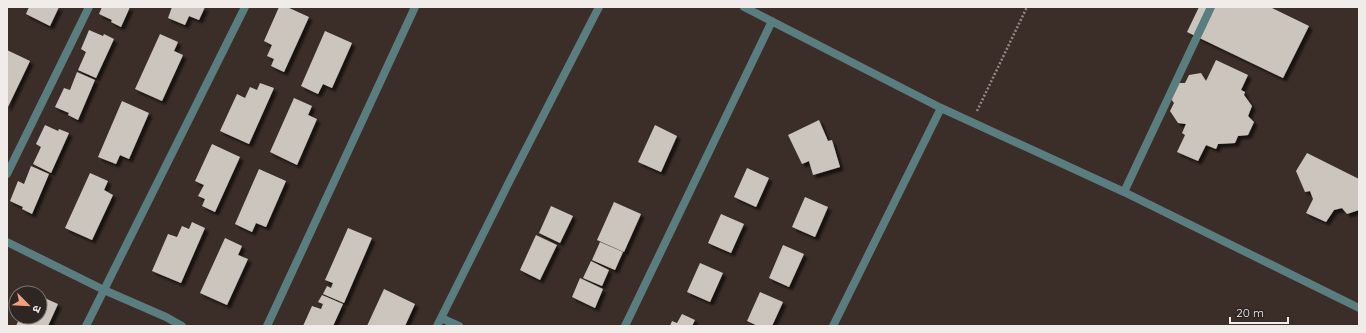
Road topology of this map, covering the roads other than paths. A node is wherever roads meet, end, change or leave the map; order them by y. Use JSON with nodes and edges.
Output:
{"nodes":[{"id":1,"x":89,"y":7,"type":"edge"},
{"id":2,"x":246,"y":7,"type":"edge"},
{"id":3,"x":415,"y":7,"type":"edge"},
{"id":4,"x":599,"y":7,"type":"edge"},
{"id":5,"x":744,"y":7,"type":"edge"},
{"id":6,"x":1211,"y":7,"type":"edge"},
{"id":7,"x":772,"y":21,"type":"junction"},
{"id":8,"x":941,"y":108,"type":"junction"},
{"id":9,"x":7,"y":174,"type":"edge"},
{"id":10,"x":1124,"y":192,"type":"junction"},
{"id":11,"x":7,"y":242,"type":"edge"},
{"id":12,"x":104,"y":290,"type":"junction"},
{"id":13,"x":1359,"y":308,"type":"edge"},
{"id":14,"x":442,"y":318,"type":"junction"},
{"id":15,"x":86,"y":326,"type":"edge"},
{"id":16,"x":182,"y":326,"type":"edge"},
{"id":17,"x":267,"y":326,"type":"edge"},
{"id":18,"x":438,"y":326,"type":"edge"},
{"id":19,"x":458,"y":326,"type":"edge"},
{"id":20,"x":625,"y":326,"type":"edge"},
{"id":21,"x":833,"y":326,"type":"edge"}],
"edges":[{"from":1,"to":9,"type":"street"},
{"from":2,"to":12,"type":"street"},
{"from":3,"to":17,"type":"street"},
{"from":4,"to":14,"type":"street"},
{"from":5,"to":7,"type":"street"},
{"from":6,"to":10,"type":"street"},
{"from":7,"to":8,"type":"street"},
{"from":7,"to":20,"type":"street"},
{"from":8,"to":10,"type":"street"},
{"from":8,"to":21,"type":"street"},
{"from":10,"to":13,"type":"street"},
{"from":11,"to":12,"type":"street"},
{"from":12,"to":15,"type":"street"},
{"from":12,"to":16,"type":"street"},
{"from":14,"to":18,"type":"street"},
{"from":14,"to":19,"type":"street"}]}
